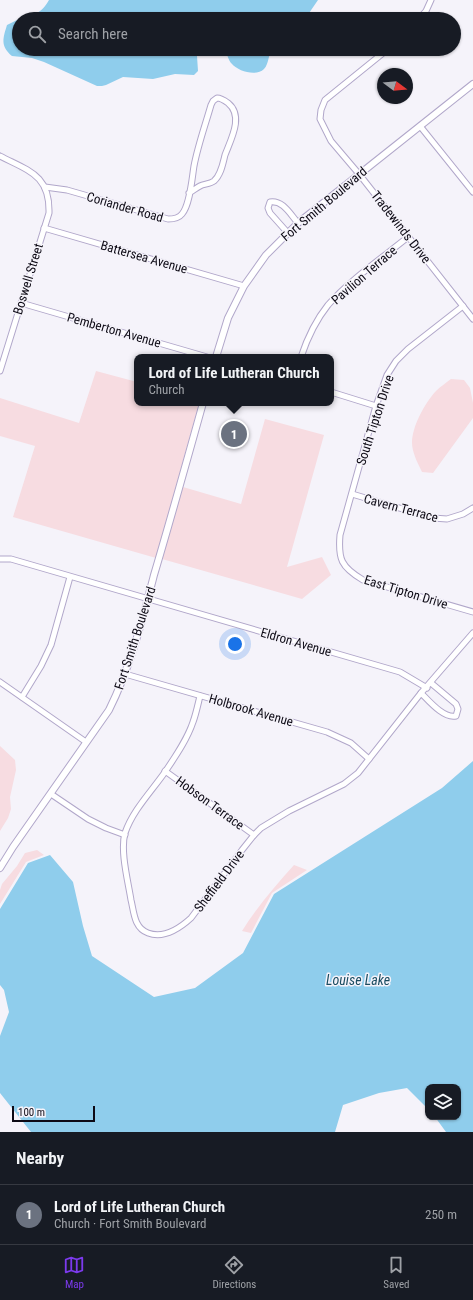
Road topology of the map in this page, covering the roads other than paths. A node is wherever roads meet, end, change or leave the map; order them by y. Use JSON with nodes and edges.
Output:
{"nodes":[{"id":1,"x":431,"y":0,"type":"edge"},
{"id":2,"x":425,"y":12,"type":"edge"},
{"id":3,"x":379,"y":56,"type":"edge"},
{"id":4,"x":473,"y":84,"type":"edge"},
{"id":5,"x":420,"y":126,"type":"junction"},
{"id":6,"x":0,"y":156,"type":"edge"},
{"id":7,"x":359,"y":174,"type":"junction"},
{"id":8,"x":45,"y":187,"type":"junction"},
{"id":9,"x":473,"y":192,"type":"edge"},
{"id":10,"x":189,"y":193,"type":"junction"},
{"id":11,"x":298,"y":223,"type":"junction"},
{"id":12,"x":44,"y":228,"type":"junction"},
{"id":13,"x":287,"y":232,"type":"junction"},
{"id":14,"x":408,"y":237,"type":"junction"},
{"id":15,"x":244,"y":286,"type":"junction"},
{"id":16,"x":22,"y":303,"type":"junction"},
{"id":17,"x":463,"y":306,"type":"junction"},
{"id":18,"x":473,"y":319,"type":"edge"},
{"id":19,"x":197,"y":354,"type":"edge"},
{"id":20,"x":217,"y":354,"type":"edge"},
{"id":21,"x":302,"y":354,"type":"edge"},
{"id":22,"x":0,"y":371,"type":"edge"},
{"id":23,"x":334,"y":393,"type":"edge"},
{"id":24,"x":202,"y":406,"type":"edge"},
{"id":25,"x":376,"y":406,"type":"junction"},
{"id":26,"x":352,"y":494,"type":"junction"},
{"id":27,"x":473,"y":508,"type":"edge"},
{"id":28,"x":0,"y":559,"type":"edge"},
{"id":29,"x":70,"y":577,"type":"junction"},
{"id":30,"x":148,"y":598,"type":"junction"},
{"id":31,"x":473,"y":612,"type":"edge"},
{"id":32,"x":473,"y":634,"type":"edge"},
{"id":33,"x":125,"y":674,"type":"junction"},
{"id":34,"x":0,"y":682,"type":"edge"},
{"id":35,"x":431,"y":683,"type":"junction"},
{"id":36,"x":427,"y":688,"type":"junction"},
{"id":37,"x":421,"y":693,"type":"junction"},
{"id":38,"x":200,"y":696,"type":"junction"},
{"id":39,"x":22,"y":697,"type":"junction"},
{"id":40,"x":86,"y":742,"type":"junction"},
{"id":41,"x":369,"y":759,"type":"junction"},
{"id":42,"x":165,"y":771,"type":"junction"},
{"id":43,"x":51,"y":794,"type":"junction"},
{"id":44,"x":125,"y":834,"type":"junction"},
{"id":45,"x":254,"y":835,"type":"junction"},
{"id":46,"x":0,"y":868,"type":"edge"}],
"edges":[{"from":1,"to":2,"type":"street"},
{"from":3,"to":7,"type":"street","name":"Tradewinds Drive"},
{"from":4,"to":5,"type":"street","name":"Fort Smith Boulevard"},
{"from":5,"to":7,"type":"street","name":"Fort Smith Boulevard"},
{"from":5,"to":9,"type":"street"},
{"from":6,"to":8,"type":"street"},
{"from":7,"to":11,"type":"street","name":"Fort Smith Boulevard"},
{"from":7,"to":14,"type":"street","name":"Tradewinds Drive"},
{"from":8,"to":10,"type":"street","name":"Coriander Road"},
{"from":8,"to":12,"type":"street","name":"Boswell Street"},
{"from":10,"to":10,"type":"street","name":"Coriander Road"},
{"from":11,"to":13,"type":"street","name":"Fort Smith Boulevard"},
{"from":11,"to":13,"type":"street"},
{"from":12,"to":15,"type":"street","name":"Battersea Avenue"},
{"from":12,"to":16,"type":"street","name":"Boswell Street"},
{"from":13,"to":15,"type":"street","name":"Fort Smith Boulevard"},
{"from":14,"to":17,"type":"street","name":"Tradewinds Drive"},
{"from":14,"to":21,"type":"street","name":"Pavilion Terrace"},
{"from":15,"to":20,"type":"street","name":"Fort Smith Boulevard"},
{"from":16,"to":19,"type":"street","name":"Pemberton Avenue"},
{"from":16,"to":22,"type":"street","name":"Boswell Street"},
{"from":17,"to":18,"type":"street","name":"Tradewinds Drive"},
{"from":17,"to":25,"type":"street","name":"South Tipton Drive"},
{"from":23,"to":25,"type":"street"},
{"from":24,"to":30,"type":"street","name":"Fort Smith Boulevard"},
{"from":25,"to":26,"type":"street","name":"South Tipton Drive"},
{"from":26,"to":27,"type":"street","name":"Cavern Terrace"},
{"from":26,"to":31,"type":"street","name":"East Tipton Drive"},
{"from":28,"to":29,"type":"street","name":"Eldron Avenue"},
{"from":29,"to":30,"type":"street","name":"Eldron Avenue"},
{"from":29,"to":39,"type":"street"},
{"from":30,"to":33,"type":"street","name":"Fort Smith Boulevard"},
{"from":30,"to":36,"type":"street","name":"Eldron Avenue"},
{"from":32,"to":35,"type":"street","name":"Sheffield Drive"},
{"from":33,"to":38,"type":"street","name":"Holbrook Avenue"},
{"from":33,"to":40,"type":"street","name":"Fort Smith Boulevard"},
{"from":34,"to":39,"type":"street"},
{"from":35,"to":36,"type":"street","name":"Sheffield Drive"},
{"from":35,"to":37,"type":"street"},
{"from":36,"to":37,"type":"street","name":"Sheffield Drive"},
{"from":37,"to":41,"type":"street","name":"Sheffield Drive"},
{"from":38,"to":41,"type":"street","name":"Holbrook Avenue"},
{"from":38,"to":42,"type":"street","name":"Sheffield Drive"},
{"from":39,"to":40,"type":"street"},
{"from":40,"to":43,"type":"street","name":"Fort Smith Boulevard"},
{"from":41,"to":45,"type":"street","name":"Sheffield Drive"},
{"from":42,"to":44,"type":"street","name":"Sheffield Drive"},
{"from":42,"to":45,"type":"street","name":"Hobson Terrace"},
{"from":43,"to":44,"type":"street"},
{"from":43,"to":46,"type":"street","name":"Fort Smith Boulevard"},
{"from":44,"to":45,"type":"street","name":"Sheffield Drive"}]}
